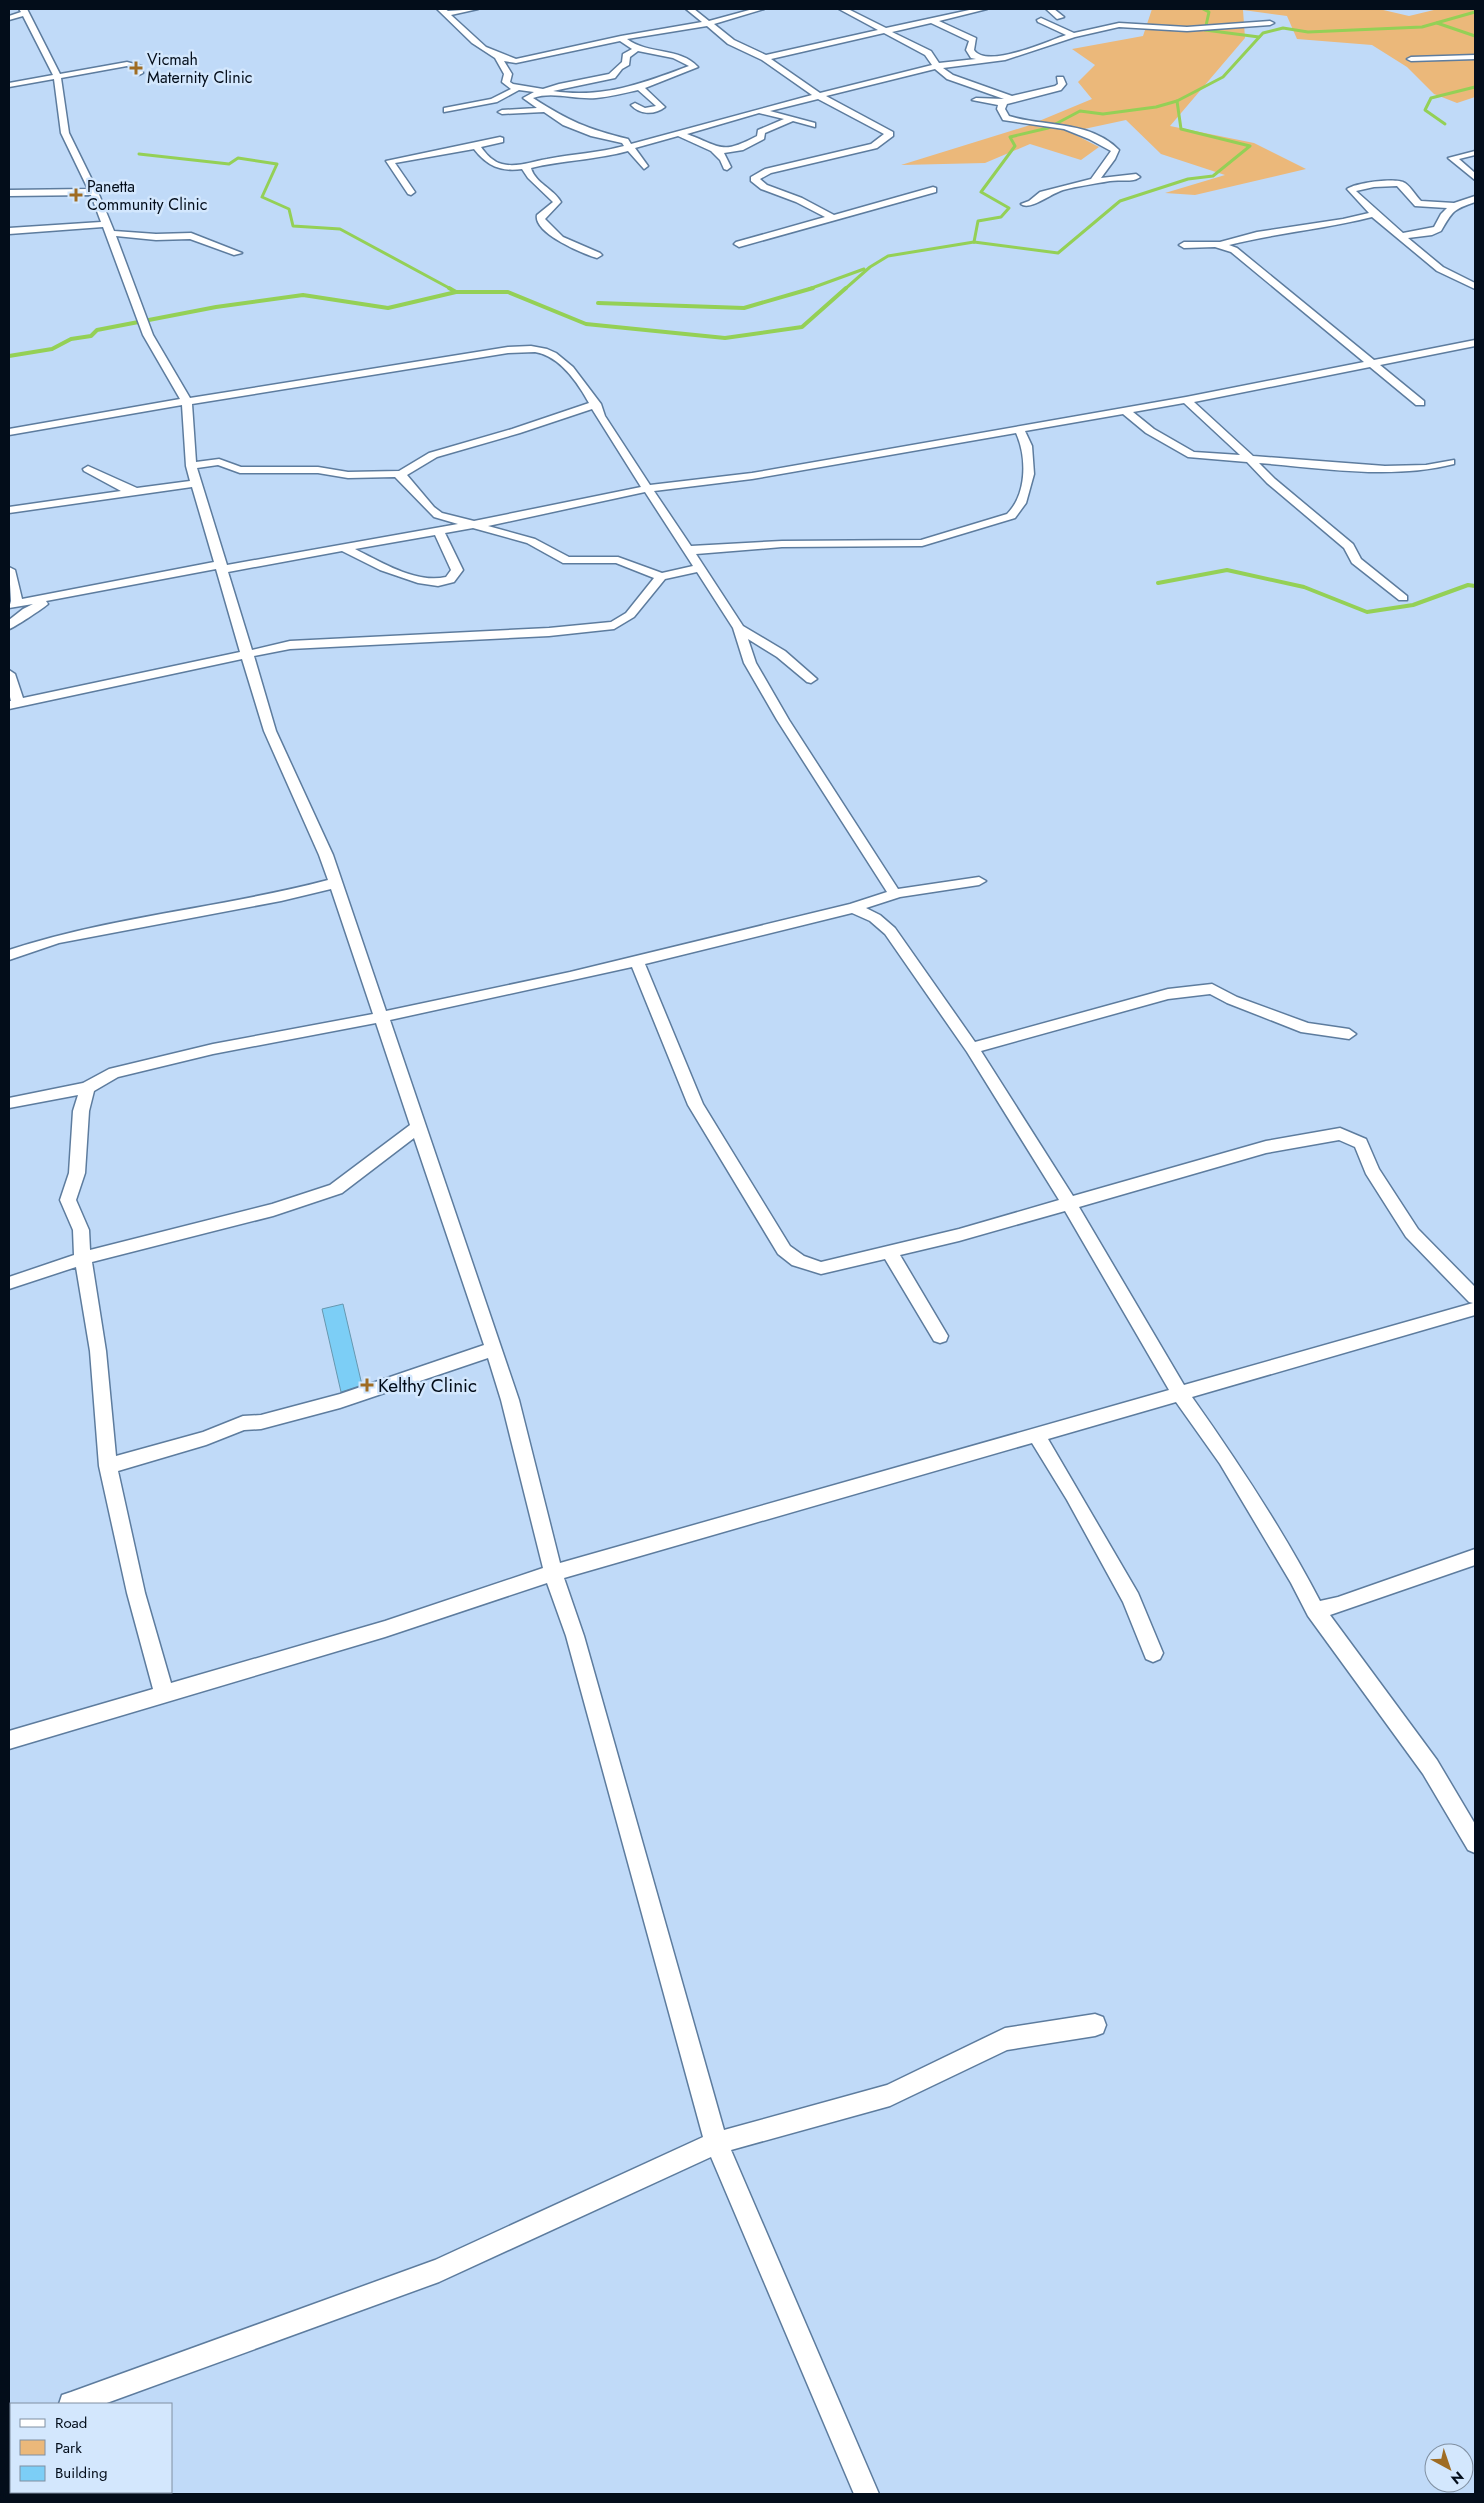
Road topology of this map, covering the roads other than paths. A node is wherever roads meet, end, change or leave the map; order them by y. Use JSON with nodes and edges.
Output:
{"nodes":[{"id":1,"x":474,"y":9,"type":"edge"},
{"id":2,"x":690,"y":9,"type":"edge"},
{"id":3,"x":760,"y":9,"type":"edge"},
{"id":4,"x":843,"y":9,"type":"edge"},
{"id":5,"x":937,"y":9,"type":"edge"},
{"id":6,"x":983,"y":9,"type":"edge"},
{"id":7,"x":1050,"y":9,"type":"edge"},
{"id":8,"x":24,"y":11,"type":"edge"},
{"id":9,"x":444,"y":11,"type":"edge"},
{"id":10,"x":946,"y":16,"type":"junction"},
{"id":11,"x":1060,"y":17,"type":"dead end"},
{"id":12,"x":9,"y":18,"type":"edge"},
{"id":13,"x":931,"y":20,"type":"junction"},
{"id":14,"x":1041,"y":20,"type":"dead end"},
{"id":15,"x":1270,"y":22,"type":"dead end"},
{"id":16,"x":706,"y":24,"type":"junction"},
{"id":17,"x":882,"y":31,"type":"junction"},
{"id":18,"x":1073,"y":35,"type":"junction"},
{"id":19,"x":622,"y":38,"type":"junction"},
{"id":20,"x":637,"y":49,"type":"junction"},
{"id":21,"x":499,"y":58,"type":"junction"},
{"id":22,"x":764,"y":58,"type":"junction"},
{"id":23,"x":1475,"y":58,"type":"edge"},
{"id":24,"x":987,"y":60,"type":"junction"},
{"id":25,"x":1411,"y":60,"type":"dead end"},
{"id":26,"x":936,"y":66,"type":"junction"},
{"id":27,"x":618,"y":70,"type":"junction"},
{"id":28,"x":139,"y":73,"type":"dead end"},
{"id":29,"x":57,"y":76,"type":"junction"},
{"id":30,"x":1060,"y":79,"type":"dead end"},
{"id":31,"x":9,"y":85,"type":"edge"},
{"id":32,"x":641,"y":87,"type":"junction"},
{"id":33,"x":516,"y":88,"type":"junction"},
{"id":34,"x":545,"y":91,"type":"junction"},
{"id":35,"x":817,"y":95,"type":"junction"},
{"id":36,"x":1012,"y":99,"type":"junction"},
{"id":37,"x":976,"y":100,"type":"dead end"},
{"id":38,"x":1003,"y":103,"type":"junction"},
{"id":39,"x":635,"y":105,"type":"dead end"},
{"id":40,"x":447,"y":110,"type":"dead end"},
{"id":41,"x":545,"y":110,"type":"junction"},
{"id":42,"x":759,"y":111,"type":"junction"},
{"id":43,"x":502,"y":112,"type":"dead end"},
{"id":44,"x":794,"y":118,"type":"junction"},
{"id":45,"x":812,"y":125,"type":"dead end"},
{"id":46,"x":678,"y":133,"type":"junction"},
{"id":47,"x":500,"y":140,"type":"dead end"},
{"id":48,"x":476,"y":146,"type":"junction"},
{"id":49,"x":628,"y":147,"type":"junction"},
{"id":50,"x":719,"y":151,"type":"junction"},
{"id":51,"x":1475,"y":153,"type":"edge"},
{"id":52,"x":527,"y":166,"type":"junction"},
{"id":53,"x":644,"y":166,"type":"dead end"},
{"id":54,"x":726,"y":168,"type":"dead end"},
{"id":55,"x":1136,"y":176,"type":"dead end"},
{"id":56,"x":1475,"y":177,"type":"edge"},
{"id":57,"x":1095,"y":182,"type":"junction"},
{"id":58,"x":933,"y":190,"type":"dead end"},
{"id":59,"x":94,"y":192,"type":"junction"},
{"id":60,"x":412,"y":192,"type":"dead end"},
{"id":61,"x":9,"y":193,"type":"edge"},
{"id":62,"x":1475,"y":200,"type":"edge"},
{"id":63,"x":1025,"y":204,"type":"dead end"},
{"id":64,"x":1455,"y":206,"type":"junction"},
{"id":65,"x":1374,"y":214,"type":"junction"},
{"id":66,"x":832,"y":218,"type":"junction"},
{"id":67,"x":106,"y":224,"type":"junction"},
{"id":68,"x":9,"y":231,"type":"edge"},
{"id":69,"x":110,"y":233,"type":"junction"},
{"id":70,"x":1402,"y":236,"type":"junction"},
{"id":71,"x":739,"y":244,"type":"dead end"},
{"id":72,"x":1184,"y":245,"type":"dead end"},
{"id":73,"x":1220,"y":245,"type":"junction"},
{"id":74,"x":237,"y":253,"type":"dead end"},
{"id":75,"x":597,"y":255,"type":"dead end"},
{"id":76,"x":1475,"y":286,"type":"edge"},
{"id":77,"x":1475,"y":343,"type":"edge"},
{"id":78,"x":1372,"y":362,"type":"junction"},
{"id":79,"x":1186,"y":400,"type":"junction"},
{"id":80,"x":186,"y":402,"type":"junction"},
{"id":81,"x":1420,"y":403,"type":"dead end"},
{"id":82,"x":596,"y":404,"type":"junction"},
{"id":83,"x":1124,"y":410,"type":"junction"},
{"id":84,"x":600,"y":416,"type":"junction"},
{"id":85,"x":1019,"y":428,"type":"junction"},
{"id":86,"x":516,"y":431,"type":"junction"},
{"id":87,"x":9,"y":432,"type":"edge"},
{"id":88,"x":1250,"y":460,"type":"junction"},
{"id":89,"x":1450,"y":462,"type":"dead end"},
{"id":90,"x":88,"y":469,"type":"dead end"},
{"id":91,"x":194,"y":475,"type":"junction"},
{"id":92,"x":400,"y":475,"type":"junction"},
{"id":93,"x":649,"y":488,"type":"junction"},
{"id":94,"x":136,"y":492,"type":"junction"},
{"id":95,"x":425,"y":503,"type":"junction"},
{"id":96,"x":9,"y":510,"type":"edge"},
{"id":97,"x":421,"y":524,"type":"junction"},
{"id":98,"x":474,"y":524,"type":"junction"},
{"id":99,"x":438,"y":530,"type":"junction"},
{"id":100,"x":342,"y":547,"type":"junction"},
{"id":101,"x":686,"y":549,"type":"junction"},
{"id":102,"x":223,"y":567,"type":"junction"},
{"id":103,"x":699,"y":568,"type":"junction"},
{"id":104,"x":9,"y":570,"type":"edge"},
{"id":105,"x":661,"y":577,"type":"junction"},
{"id":106,"x":60,"y":596,"type":"junction"},
{"id":107,"x":1403,"y":598,"type":"dead end"},
{"id":108,"x":13,"y":605,"type":"edge"},
{"id":109,"x":9,"y":626,"type":"edge"},
{"id":110,"x":739,"y":628,"type":"junction"},
{"id":111,"x":249,"y":654,"type":"junction"},
{"id":112,"x":9,"y":674,"type":"edge"},
{"id":113,"x":811,"y":679,"type":"dead end"},
{"id":114,"x":13,"y":704,"type":"edge"},
{"id":115,"x":979,"y":881,"type":"dead end"},
{"id":116,"x":335,"y":882,"type":"junction"},
{"id":117,"x":895,"y":894,"type":"junction"},
{"id":118,"x":853,"y":908,"type":"junction"},
{"id":119,"x":9,"y":956,"type":"edge"},
{"id":120,"x":636,"y":960,"type":"junction"},
{"id":121,"x":382,"y":1017,"type":"junction"},
{"id":122,"x":1349,"y":1034,"type":"dead end"},
{"id":123,"x":972,"y":1048,"type":"junction"},
{"id":124,"x":87,"y":1088,"type":"junction"},
{"id":125,"x":9,"y":1103,"type":"edge"},
{"id":126,"x":419,"y":1126,"type":"junction"},
{"id":127,"x":1068,"y":1204,"type":"junction"},
{"id":128,"x":889,"y":1252,"type":"junction"},
{"id":129,"x":83,"y":1258,"type":"junction"},
{"id":130,"x":9,"y":1283,"type":"edge"},
{"id":131,"x":1474,"y":1309,"type":"edge"},
{"id":132,"x":940,"y":1336,"type":"dead end"},
{"id":133,"x":494,"y":1350,"type":"junction"},
{"id":134,"x":1180,"y":1394,"type":"junction"},
{"id":135,"x":1036,"y":1435,"type":"junction"},
{"id":136,"x":108,"y":1466,"type":"junction"},
{"id":137,"x":1475,"y":1557,"type":"edge"},
{"id":138,"x":553,"y":1573,"type":"junction"},
{"id":139,"x":1315,"y":1610,"type":"junction"},
{"id":140,"x":1153,"y":1653,"type":"dead end"},
{"id":141,"x":164,"y":1694,"type":"junction"},
{"id":142,"x":9,"y":1740,"type":"edge"},
{"id":143,"x":1475,"y":1842,"type":"edge"},
{"id":144,"x":1095,"y":2025,"type":"dead end"},
{"id":145,"x":716,"y":2143,"type":"junction"},
{"id":146,"x":74,"y":2403,"type":"edge"},
{"id":147,"x":867,"y":2494,"type":"edge"}],
"edges":[{"from":1,"to":9,"type":"street"},
{"from":2,"to":16,"type":"street"},
{"from":3,"to":16,"type":"street"},
{"from":4,"to":17,"type":"street"},
{"from":5,"to":10,"type":"street"},
{"from":6,"to":10,"type":"street"},
{"from":7,"to":11,"type":"street"},
{"from":8,"to":12,"type":"street"},
{"from":8,"to":29,"type":"street"},
{"from":9,"to":21,"type":"street"},
{"from":10,"to":13,"type":"street"},
{"from":13,"to":17,"type":"street"},
{"from":13,"to":24,"type":"street"},
{"from":14,"to":18,"type":"street"},
{"from":15,"to":18,"type":"street"},
{"from":16,"to":19,"type":"street"},
{"from":16,"to":22,"type":"street"},
{"from":17,"to":22,"type":"street"},
{"from":17,"to":26,"type":"street"},
{"from":18,"to":24,"type":"street"},
{"from":19,"to":20,"type":"street"},
{"from":19,"to":21,"type":"street"},
{"from":20,"to":27,"type":"street"},
{"from":20,"to":32,"type":"street"},
{"from":21,"to":33,"type":"street"},
{"from":22,"to":35,"type":"street"},
{"from":23,"to":25,"type":"street"},
{"from":24,"to":26,"type":"street"},
{"from":26,"to":35,"type":"street"},
{"from":26,"to":36,"type":"street"},
{"from":27,"to":32,"type":"street"},
{"from":27,"to":34,"type":"street"},
{"from":28,"to":29,"type":"street"},
{"from":29,"to":31,"type":"street"},
{"from":29,"to":59,"type":"street"},
{"from":30,"to":36,"type":"street"},
{"from":32,"to":34,"type":"street"},
{"from":32,"to":39,"type":"street"},
{"from":33,"to":34,"type":"street"},
{"from":33,"to":40,"type":"street"},
{"from":34,"to":41,"type":"street"},
{"from":35,"to":42,"type":"street"},
{"from":35,"to":66,"type":"street"},
{"from":36,"to":38,"type":"street"},
{"from":37,"to":38,"type":"street"},
{"from":38,"to":57,"type":"street"},
{"from":41,"to":43,"type":"street"},
{"from":41,"to":49,"type":"street"},
{"from":42,"to":44,"type":"street"},
{"from":42,"to":46,"type":"street"},
{"from":44,"to":45,"type":"street"},
{"from":44,"to":50,"type":"street"},
{"from":46,"to":49,"type":"street"},
{"from":46,"to":50,"type":"street"},
{"from":47,"to":48,"type":"street"},
{"from":48,"to":52,"type":"street"},
{"from":48,"to":60,"type":"street"},
{"from":49,"to":52,"type":"street"},
{"from":49,"to":53,"type":"street"},
{"from":50,"to":54,"type":"street"},
{"from":51,"to":56,"type":"street"},
{"from":52,"to":75,"type":"street"},
{"from":55,"to":57,"type":"street"},
{"from":57,"to":63,"type":"street"},
{"from":58,"to":66,"type":"street"},
{"from":59,"to":61,"type":"street"},
{"from":59,"to":67,"type":"street"},
{"from":62,"to":64,"type":"street"},
{"from":64,"to":65,"type":"street"},
{"from":64,"to":70,"type":"street"},
{"from":65,"to":70,"type":"street"},
{"from":65,"to":73,"type":"street"},
{"from":66,"to":71,"type":"street"},
{"from":67,"to":68,"type":"street"},
{"from":67,"to":69,"type":"street"},
{"from":69,"to":74,"type":"street"},
{"from":69,"to":80,"type":"street"},
{"from":70,"to":76,"type":"street"},
{"from":72,"to":73,"type":"street"},
{"from":73,"to":78,"type":"street"},
{"from":77,"to":78,"type":"street"},
{"from":78,"to":79,"type":"street"},
{"from":78,"to":81,"type":"street"},
{"from":79,"to":83,"type":"street"},
{"from":79,"to":88,"type":"street"},
{"from":80,"to":82,"type":"street"},
{"from":80,"to":87,"type":"street"},
{"from":80,"to":91,"type":"street"},
{"from":82,"to":84,"type":"street"},
{"from":82,"to":86,"type":"street"},
{"from":83,"to":85,"type":"street"},
{"from":83,"to":88,"type":"street"},
{"from":84,"to":86,"type":"street"},
{"from":84,"to":93,"type":"street"},
{"from":85,"to":93,"type":"street"},
{"from":85,"to":101,"type":"street"},
{"from":86,"to":92,"type":"street"},
{"from":88,"to":89,"type":"street"},
{"from":88,"to":107,"type":"street"},
{"from":90,"to":94,"type":"street"},
{"from":91,"to":92,"type":"street"},
{"from":91,"to":94,"type":"street"},
{"from":91,"to":102,"type":"street"},
{"from":92,"to":95,"type":"street"},
{"from":93,"to":98,"type":"street"},
{"from":93,"to":101,"type":"street"},
{"from":94,"to":96,"type":"street"},
{"from":95,"to":97,"type":"street"},
{"from":95,"to":98,"type":"street"},
{"from":97,"to":99,"type":"street"},
{"from":97,"to":100,"type":"street"},
{"from":98,"to":99,"type":"street"},
{"from":98,"to":105,"type":"street"},
{"from":99,"to":100,"type":"street"},
{"from":100,"to":102,"type":"street"},
{"from":101,"to":103,"type":"street"},
{"from":102,"to":106,"type":"street"},
{"from":102,"to":111,"type":"street"},
{"from":103,"to":105,"type":"street"},
{"from":103,"to":110,"type":"street"},
{"from":104,"to":108,"type":"street"},
{"from":105,"to":111,"type":"street"},
{"from":106,"to":108,"type":"street"},
{"from":106,"to":109,"type":"street"},
{"from":110,"to":113,"type":"street"},
{"from":110,"to":117,"type":"street"},
{"from":111,"to":114,"type":"street"},
{"from":111,"to":116,"type":"street"},
{"from":112,"to":114,"type":"street"},
{"from":115,"to":117,"type":"street"},
{"from":116,"to":119,"type":"street"},
{"from":116,"to":121,"type":"street"},
{"from":117,"to":118,"type":"street"},
{"from":118,"to":120,"type":"street"},
{"from":118,"to":123,"type":"street"},
{"from":120,"to":121,"type":"street"},
{"from":120,"to":128,"type":"street"},
{"from":121,"to":124,"type":"street"},
{"from":121,"to":126,"type":"street"},
{"from":122,"to":123,"type":"street"},
{"from":123,"to":127,"type":"street"},
{"from":124,"to":125,"type":"street"},
{"from":124,"to":129,"type":"street"},
{"from":126,"to":129,"type":"street"},
{"from":126,"to":133,"type":"street"},
{"from":127,"to":128,"type":"street"},
{"from":127,"to":131,"type":"street"},
{"from":127,"to":134,"type":"street"},
{"from":128,"to":132,"type":"street"},
{"from":129,"to":130,"type":"street"},
{"from":129,"to":136,"type":"street"},
{"from":131,"to":134,"type":"street"},
{"from":133,"to":136,"type":"street"},
{"from":133,"to":138,"type":"street"},
{"from":134,"to":135,"type":"street"},
{"from":134,"to":139,"type":"street"},
{"from":135,"to":138,"type":"street"},
{"from":135,"to":140,"type":"street"},
{"from":136,"to":141,"type":"street"},
{"from":137,"to":139,"type":"street"},
{"from":138,"to":141,"type":"street"},
{"from":138,"to":145,"type":"street"},
{"from":139,"to":143,"type":"street"},
{"from":141,"to":142,"type":"street"},
{"from":144,"to":145,"type":"street"},
{"from":145,"to":146,"type":"street"},
{"from":145,"to":147,"type":"street"}]}
